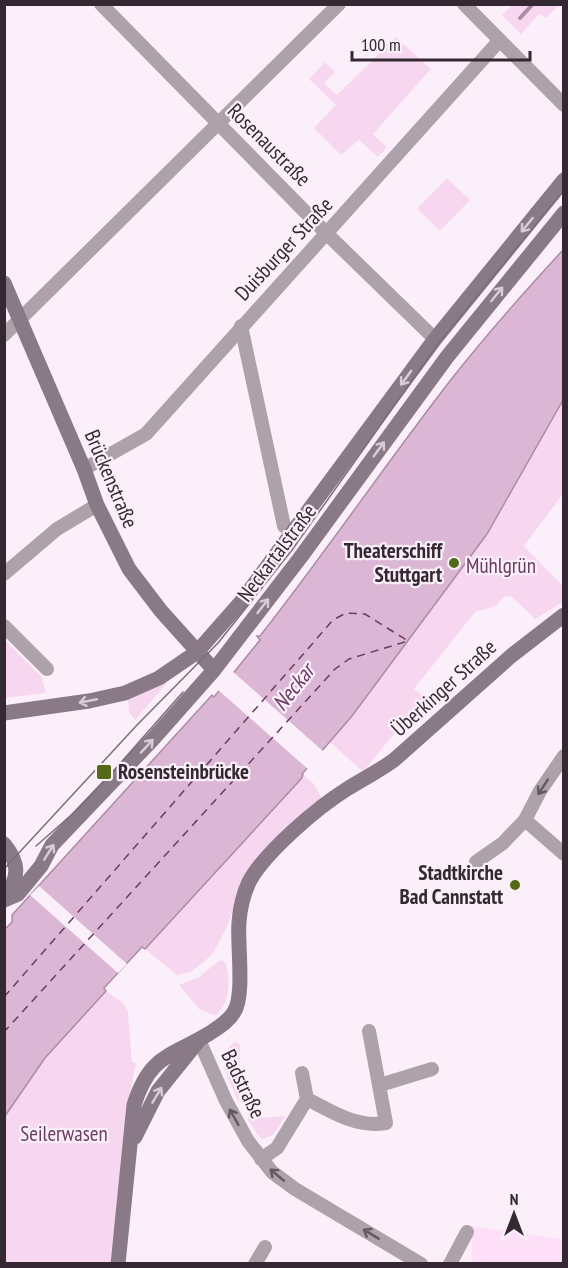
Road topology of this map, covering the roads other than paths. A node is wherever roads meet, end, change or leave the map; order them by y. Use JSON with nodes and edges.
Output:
{"nodes":[{"id":1,"x":100,"y":4,"type":"edge"},
{"id":2,"x":339,"y":4,"type":"edge"},
{"id":3,"x":464,"y":4,"type":"edge"},
{"id":4,"x":500,"y":40,"type":"junction"},
{"id":5,"x":564,"y":105,"type":"edge"},
{"id":6,"x":218,"y":124,"type":"junction"},
{"id":7,"x":564,"y":180,"type":"edge"},
{"id":8,"x":564,"y":213,"type":"edge"},
{"id":9,"x":327,"y":234,"type":"junction"},
{"id":10,"x":4,"y":282,"type":"edge"},
{"id":11,"x":20,"y":320,"type":"junction"},
{"id":12,"x":241,"y":326,"type":"junction"},
{"id":13,"x":4,"y":335,"type":"edge"},
{"id":14,"x":435,"y":339,"type":"junction"},
{"id":15,"x":84,"y":469,"type":"junction"},
{"id":16,"x":97,"y":505,"type":"junction"},
{"id":17,"x":292,"y":532,"type":"junction"},
{"id":18,"x":4,"y":574,"type":"edge"},
{"id":19,"x":564,"y":615,"type":"edge"},
{"id":20,"x":4,"y":626,"type":"edge"},
{"id":21,"x":197,"y":651,"type":"junction"},
{"id":22,"x":212,"y":667,"type":"junction"},
{"id":23,"x":46,"y":669,"type":"dead end"},
{"id":24,"x":4,"y":713,"type":"edge"},
{"id":25,"x":564,"y":756,"type":"edge"},
{"id":26,"x":349,"y":788,"type":"joint"},
{"id":27,"x":525,"y":820,"type":"junction"},
{"id":28,"x":4,"y":844,"type":"edge"},
{"id":29,"x":564,"y":854,"type":"edge"},
{"id":30,"x":476,"y":862,"type":"dead end"},
{"id":31,"x":4,"y":895,"type":"edge"},
{"id":32,"x":4,"y":900,"type":"edge"},
{"id":33,"x":369,"y":1031,"type":"dead end"},
{"id":34,"x":199,"y":1040,"type":"junction"},
{"id":35,"x":432,"y":1070,"type":"dead end"},
{"id":36,"x":302,"y":1073,"type":"dead end"},
{"id":37,"x":380,"y":1085,"type":"junction"},
{"id":38,"x":307,"y":1099,"type":"junction"},
{"id":39,"x":131,"y":1147,"type":"junction"},
{"id":40,"x":261,"y":1159,"type":"junction"},
{"id":41,"x":467,"y":1232,"type":"dead end"},
{"id":42,"x":265,"y":1246,"type":"dead end"},
{"id":43,"x":118,"y":1263,"type":"edge"},
{"id":44,"x":255,"y":1263,"type":"edge"},
{"id":45,"x":421,"y":1263,"type":"edge"},
{"id":46,"x":450,"y":1263,"type":"edge"}],
"edges":[{"from":1,"to":6,"type":"street","name":"Rosenaustraße"},
{"from":2,"to":6,"type":"street"},
{"from":3,"to":4,"type":"street"},
{"from":4,"to":5,"type":"street"},
{"from":4,"to":9,"type":"street","name":"Duisburger Straße"},
{"from":6,"to":9,"type":"street","name":"Rosenaustraße"},
{"from":6,"to":11,"type":"street"},
{"from":7,"to":14,"type":"main road","name":"Neckartalstraße","one_way":true},
{"from":22,"to":8,"type":"main road","name":"Neckartalstraße","one_way":true},
{"from":9,"to":12,"type":"street","name":"Duisburger Straße"},
{"from":9,"to":14,"type":"street","name":"Rosenaustraße"},
{"from":10,"to":11,"type":"main road","name":"Brückenstraße"},
{"from":11,"to":13,"type":"street"},
{"from":11,"to":15,"type":"main road","name":"Brückenstraße"},
{"from":12,"to":15,"type":"street","name":"Duisburger Straße"},
{"from":12,"to":17,"type":"street"},
{"from":14,"to":17,"type":"main road","name":"Neckartalstraße","one_way":true},
{"from":15,"to":16,"type":"main road","name":"Brückenstraße"},
{"from":16,"to":18,"type":"street"},
{"from":16,"to":21,"type":"main road","name":"Brückenstraße"},
{"from":17,"to":21,"type":"main road","name":"Neckartalstraße"},
{"from":19,"to":26,"type":"main road","name":"Überkinger Straße"},
{"from":20,"to":23,"type":"street"},
{"from":21,"to":22,"type":"main road","name":"Brückenstraße"},
{"from":21,"to":24,"type":"main road","name":"Neckartalstraße","one_way":true},
{"from":32,"to":22,"type":"main road","name":"Neckartalstraße","one_way":true},
{"from":25,"to":27,"type":"street","one_way":true},
{"from":26,"to":34,"type":"main road","name":"Badstraße"},
{"from":27,"to":29,"type":"street"},
{"from":27,"to":30,"type":"street"},
{"from":28,"to":31,"type":"main road"},
{"from":33,"to":37,"type":"street"},
{"from":39,"to":34,"type":"main road","one_way":true},
{"from":34,"to":39,"type":"main road"},
{"from":40,"to":34,"type":"street","name":"Badstraße","one_way":true},
{"from":35,"to":37,"type":"street"},
{"from":36,"to":38,"type":"street"},
{"from":37,"to":38,"type":"street"},
{"from":38,"to":40,"type":"street"},
{"from":39,"to":43,"type":"main road"},
{"from":45,"to":40,"type":"street","name":"Badstraße","one_way":true},
{"from":41,"to":46,"type":"street"},
{"from":42,"to":44,"type":"street"}]}
